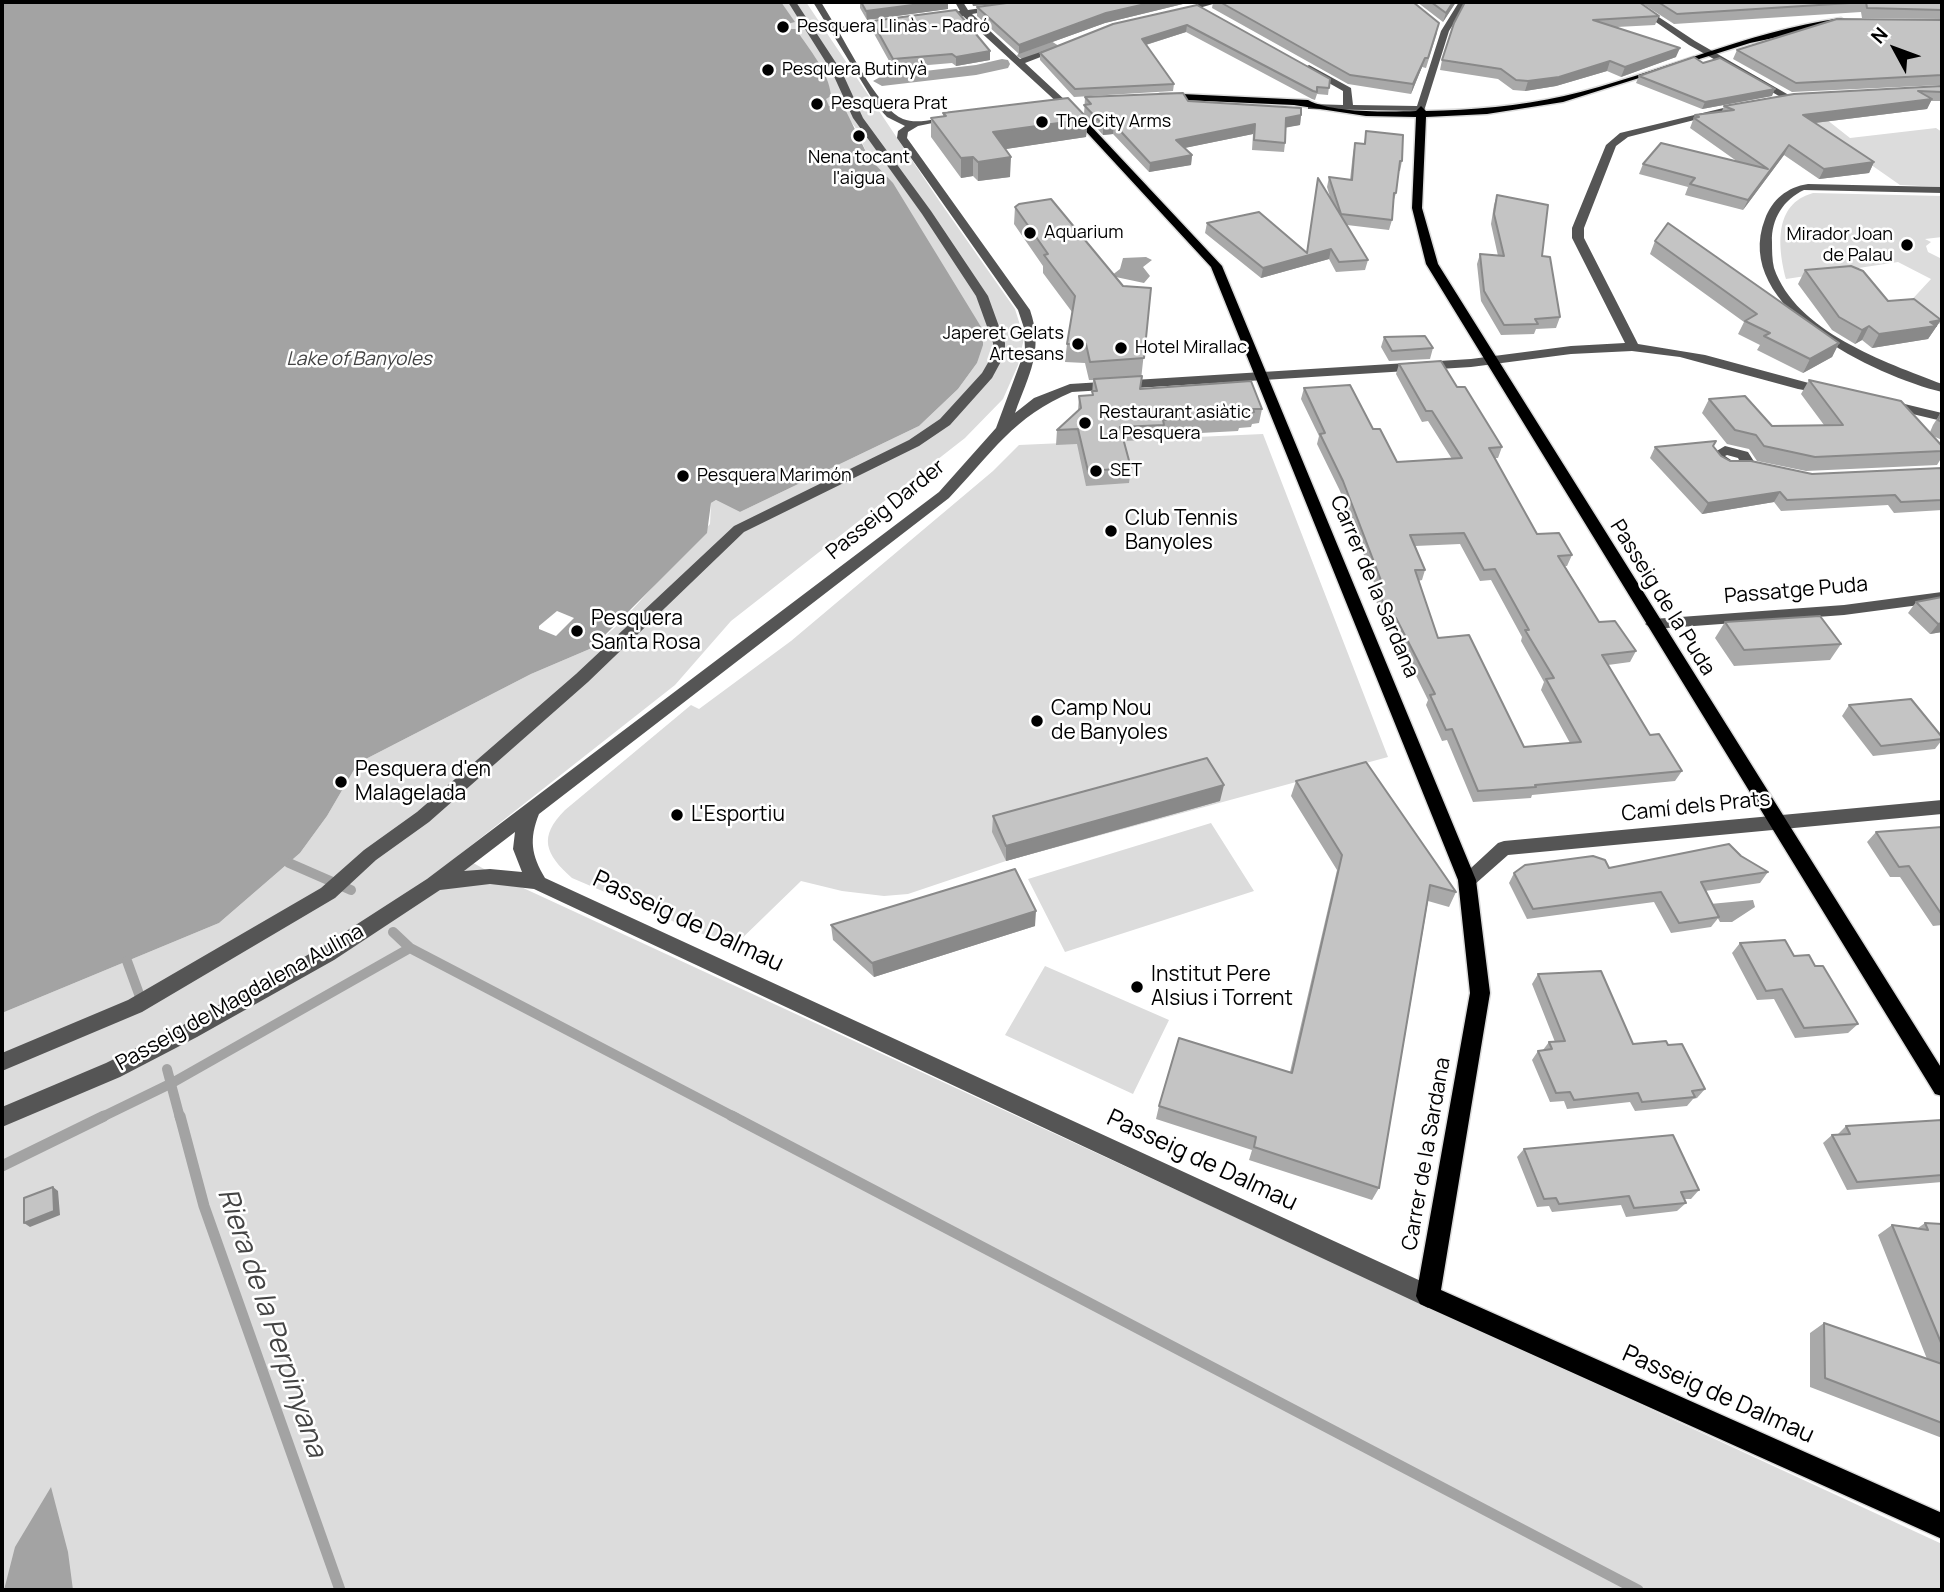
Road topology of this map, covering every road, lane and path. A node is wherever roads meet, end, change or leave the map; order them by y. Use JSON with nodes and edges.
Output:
{"nodes":[{"id":1,"x":792,"y":2,"type":"edge"},
{"id":2,"x":817,"y":2,"type":"edge"},
{"id":3,"x":959,"y":2,"type":"edge"},
{"id":4,"x":1040,"y":2,"type":"edge"},
{"id":5,"x":1216,"y":2,"type":"edge"},
{"id":6,"x":1463,"y":2,"type":"edge"},
{"id":7,"x":1631,"y":2,"type":"edge"},
{"id":8,"x":1193,"y":4,"type":"edge"},
{"id":9,"x":1172,"y":12,"type":"edge"},
{"id":10,"x":965,"y":13,"type":"junction"},
{"id":11,"x":1210,"y":13,"type":"edge"},
{"id":12,"x":1456,"y":15,"type":"junction"},
{"id":13,"x":926,"y":18,"type":"edge"},
{"id":14,"x":1853,"y":21,"type":"edge"},
{"id":15,"x":899,"y":22,"type":"edge"},
{"id":16,"x":1442,"y":25,"type":"junction"},
{"id":17,"x":833,"y":30,"type":"junction"},
{"id":18,"x":1070,"y":42,"type":"edge"},
{"id":19,"x":1708,"y":52,"type":"junction"},
{"id":20,"x":1294,"y":60,"type":"edge"},
{"id":21,"x":1018,"y":63,"type":"junction"},
{"id":22,"x":1146,"y":96,"type":"edge"},
{"id":23,"x":1802,"y":97,"type":"edge"},
{"id":24,"x":1789,"y":98,"type":"junction"},
{"id":25,"x":1068,"y":102,"type":"junction"},
{"id":26,"x":1764,"y":102,"type":"edge"},
{"id":27,"x":1297,"y":103,"type":"junction"},
{"id":28,"x":1751,"y":104,"type":"edge"},
{"id":29,"x":1050,"y":105,"type":"edge"},
{"id":30,"x":1348,"y":106,"type":"junction"},
{"id":31,"x":1311,"y":107,"type":"junction"},
{"id":32,"x":1421,"y":112,"type":"junction"},
{"id":33,"x":969,"y":116,"type":"edge"},
{"id":34,"x":915,"y":124,"type":"junction"},
{"id":35,"x":1942,"y":190,"type":"edge"},
{"id":36,"x":1633,"y":347,"type":"junction"},
{"id":37,"x":1489,"y":361,"type":"junction"},
{"id":38,"x":1258,"y":375,"type":"junction"},
{"id":39,"x":1942,"y":388,"type":"edge"},
{"id":40,"x":1842,"y":395,"type":"edge"},
{"id":41,"x":1868,"y":400,"type":"edge"},
{"id":42,"x":1942,"y":416,"type":"edge"},
{"id":43,"x":1003,"y":428,"type":"junction"},
{"id":44,"x":1942,"y":597,"type":"edge"},
{"id":45,"x":1653,"y":624,"type":"junction"},
{"id":46,"x":1942,"y":807,"type":"edge"},
{"id":47,"x":530,"y":813,"type":"junction"},
{"id":48,"x":1778,"y":821,"type":"junction"},
{"id":49,"x":1467,"y":880,"type":"junction"},
{"id":50,"x":538,"y":883,"type":"junction"},
{"id":51,"x":434,"y":884,"type":"junction"},
{"id":52,"x":2,"y":1062,"type":"edge"},
{"id":53,"x":1942,"y":1087,"type":"edge"},
{"id":54,"x":2,"y":1117,"type":"edge"},
{"id":55,"x":1428,"y":1296,"type":"junction"},
{"id":56,"x":1942,"y":1526,"type":"edge"}],
"edges":[{"from":1,"to":52,"type":"street","name":"Passeig Darder"},
{"from":2,"to":17,"type":"street"},
{"from":3,"to":10,"type":"street","name":"Carrer de la Sardana"},
{"from":4,"to":10,"type":"street"},
{"from":5,"to":8,"type":"street"},
{"from":6,"to":12,"type":"street"},
{"from":7,"to":19,"type":"street"},
{"from":8,"to":9,"type":"street"},
{"from":8,"to":11,"type":"street"},
{"from":10,"to":13,"type":"street"},
{"from":10,"to":21,"type":"street","name":"Carrer de la Sardana"},
{"from":12,"to":16,"type":"street"},
{"from":12,"to":16,"type":"street"},
{"from":14,"to":19,"type":"main road"},
{"from":15,"to":17,"type":"street"},
{"from":16,"to":32,"type":"street"},
{"from":17,"to":34,"type":"street"},
{"from":18,"to":21,"type":"street"},
{"from":19,"to":24,"type":"street"},
{"from":19,"to":32,"type":"main road"},
{"from":20,"to":30,"type":"street"},
{"from":21,"to":25,"type":"street","name":"Carrer de la Sardana"},
{"from":22,"to":27,"type":"main road"},
{"from":23,"to":24,"type":"street"},
{"from":24,"to":26,"type":"street"},
{"from":25,"to":29,"type":"street"},
{"from":25,"to":38,"type":"main road","name":"Carrer de la Sardana"},
{"from":27,"to":30,"type":"main road"},
{"from":27,"to":31,"type":"main road"},
{"from":28,"to":36,"type":"street"},
{"from":30,"to":31,"type":"street"},
{"from":30,"to":32,"type":"street"},
{"from":31,"to":32,"type":"main road"},
{"from":32,"to":37,"type":"main road","name":"Passeig de la Puda"},
{"from":33,"to":34,"type":"street"},
{"from":34,"to":43,"type":"street","name":"Passeig Darder"},
{"from":35,"to":39,"type":"street"},
{"from":36,"to":37,"type":"street"},
{"from":36,"to":40,"type":"street"},
{"from":37,"to":38,"type":"street"},
{"from":37,"to":45,"type":"main road","name":"Passeig de la Puda"},
{"from":38,"to":43,"type":"street"},
{"from":38,"to":49,"type":"main road","name":"Carrer de la Sardana"},
{"from":41,"to":42,"type":"street"},
{"from":43,"to":47,"type":"street","name":"Passeig Darder"},
{"from":44,"to":45,"type":"street","name":"Passatge Puda"},
{"from":45,"to":48,"type":"main road","name":"Passeig de la Puda"},
{"from":46,"to":48,"type":"street","name":"Camí dels Prats"},
{"from":47,"to":50,"type":"street"},
{"from":47,"to":51,"type":"street","name":"Passeig Darder"},
{"from":48,"to":49,"type":"street","name":"Camí dels Prats"},
{"from":48,"to":53,"type":"main road","name":"Passeig de la Puda"},
{"from":49,"to":55,"type":"main road","name":"Carrer de la Sardana"},
{"from":50,"to":51,"type":"street","name":"Passeig de Dalmau"},
{"from":50,"to":55,"type":"street","name":"Passeig de Dalmau"},
{"from":51,"to":54,"type":"street","name":"Passeig de Magdalena Aulina"},
{"from":55,"to":56,"type":"main road","name":"Passeig de Dalmau"}]}
